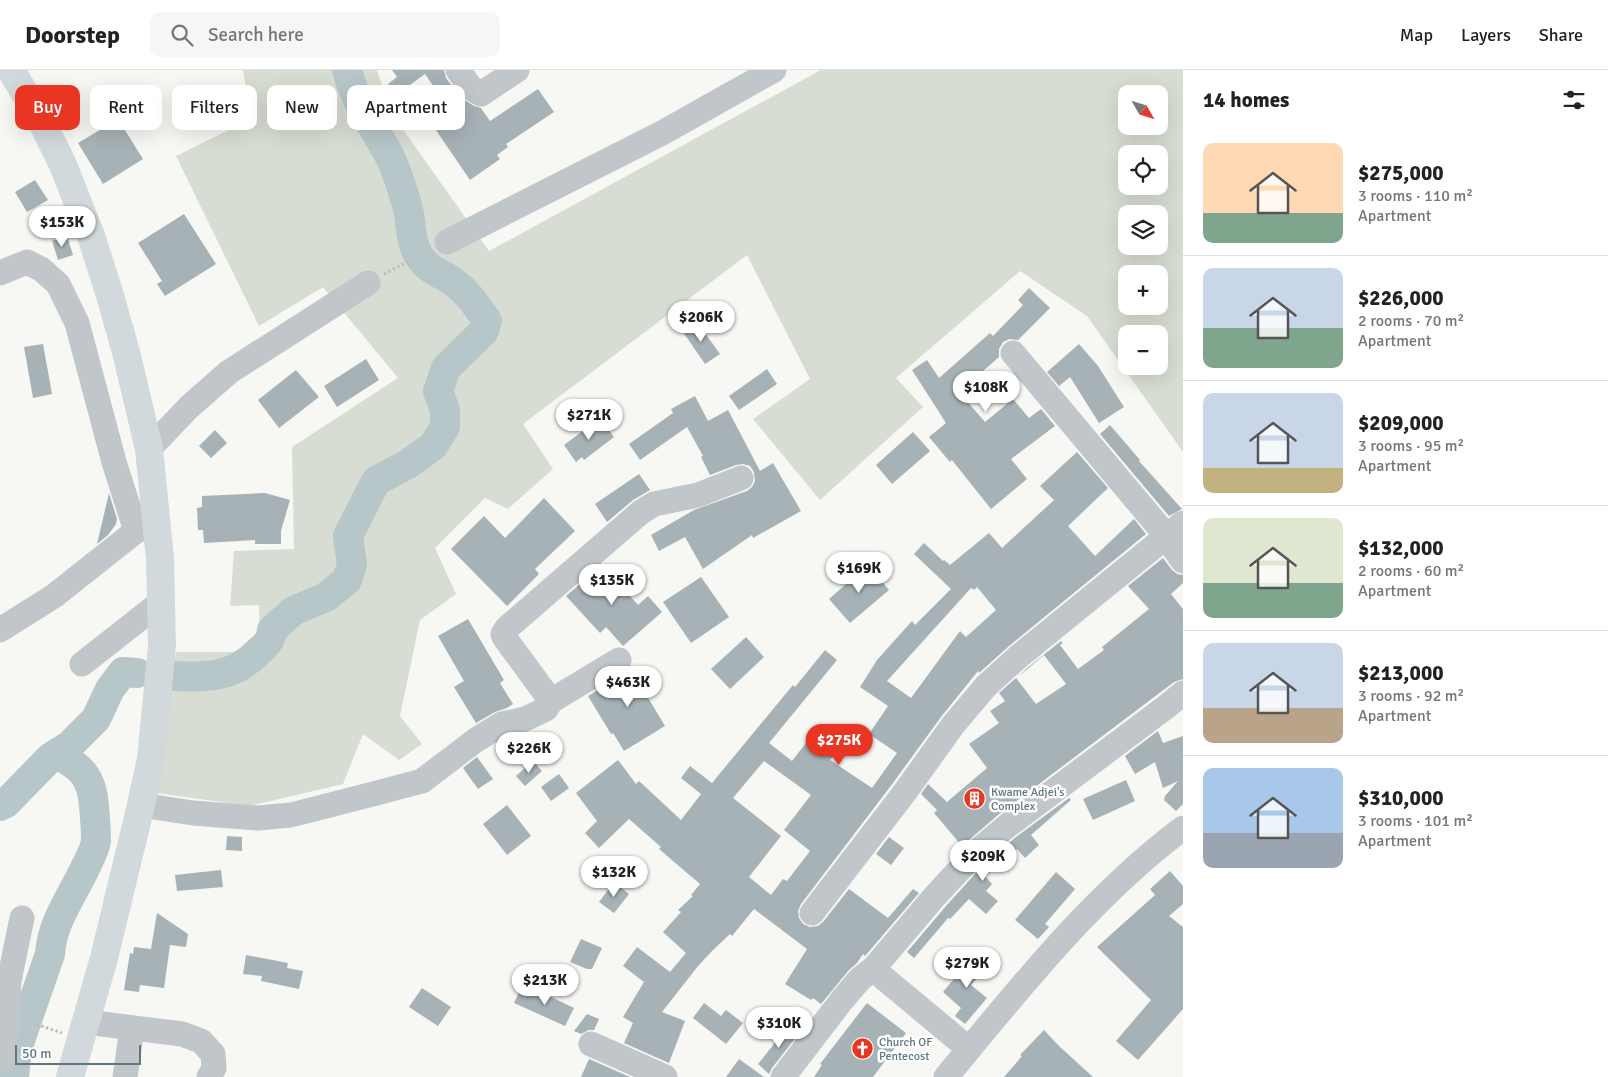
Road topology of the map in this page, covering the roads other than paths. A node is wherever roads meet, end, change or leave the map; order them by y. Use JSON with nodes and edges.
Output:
{"nodes":[{"id":1,"x":12,"y":70,"type":"edge"},
{"id":2,"x":458,"y":70,"type":"edge"},
{"id":3,"x":517,"y":70,"type":"edge"},
{"id":4,"x":763,"y":73,"type":"edge"},
{"id":5,"x":440,"y":245,"type":"road end"},
{"id":6,"x":0,"y":273,"type":"edge"},
{"id":7,"x":368,"y":283,"type":"dead end"},
{"id":8,"x":1013,"y":352,"type":"dead end"},
{"id":9,"x":149,"y":449,"type":"junction"},
{"id":10,"x":741,"y":478,"type":"dead end"},
{"id":11,"x":146,"y":525,"type":"junction"},
{"id":12,"x":1174,"y":530,"type":"edge"},
{"id":13,"x":1183,"y":562,"type":"edge"},
{"id":14,"x":161,"y":602,"type":"junction"},
{"id":15,"x":0,"y":630,"type":"edge"},
{"id":16,"x":619,"y":660,"type":"dead end"},
{"id":17,"x":82,"y":664,"type":"dead end"},
{"id":18,"x":1183,"y":692,"type":"edge"},
{"id":19,"x":551,"y":701,"type":"junction"},
{"id":20,"x":141,"y":805,"type":"junction"},
{"id":21,"x":1183,"y":828,"type":"edge"},
{"id":22,"x":812,"y":913,"type":"dead end"},
{"id":23,"x":22,"y":918,"type":"dead end"},
{"id":24,"x":873,"y":969,"type":"junction"},
{"id":25,"x":4,"y":982,"type":"edge"},
{"id":26,"x":86,"y":1022,"type":"junction"},
{"id":27,"x":132,"y":1028,"type":"junction"},
{"id":28,"x":591,"y":1044,"type":"dead end"},
{"id":29,"x":969,"y":1049,"type":"junction"},
{"id":30,"x":4,"y":1059,"type":"dead end"},
{"id":31,"x":70,"y":1077,"type":"edge"},
{"id":32,"x":125,"y":1077,"type":"edge"},
{"id":33,"x":209,"y":1077,"type":"edge"},
{"id":34,"x":665,"y":1077,"type":"edge"},
{"id":35,"x":783,"y":1077,"type":"edge"},
{"id":36,"x":946,"y":1077,"type":"edge"}],
"edges":[{"from":1,"to":9,"type":"main road"},
{"from":2,"to":3,"type":"street"},
{"from":4,"to":5,"type":"street"},
{"from":6,"to":11,"type":"street"},
{"from":7,"to":9,"type":"street"},
{"from":8,"to":12,"type":"street"},
{"from":9,"to":11,"type":"main road"},
{"from":10,"to":19,"type":"street"},
{"from":11,"to":14,"type":"main road"},
{"from":11,"to":15,"type":"street"},
{"from":12,"to":13,"type":"street"},
{"from":12,"to":22,"type":"street"},
{"from":14,"to":17,"type":"street"},
{"from":14,"to":20,"type":"main road"},
{"from":16,"to":19,"type":"street"},
{"from":18,"to":24,"type":"street"},
{"from":19,"to":20,"type":"street"},
{"from":20,"to":26,"type":"main road"},
{"from":21,"to":29,"type":"street"},
{"from":23,"to":25,"type":"street"},
{"from":24,"to":29,"type":"street"},
{"from":24,"to":35,"type":"street"},
{"from":25,"to":30,"type":"street"},
{"from":26,"to":27,"type":"street"},
{"from":26,"to":31,"type":"main road"},
{"from":27,"to":32,"type":"street"},
{"from":27,"to":33,"type":"street"},
{"from":28,"to":34,"type":"street"},
{"from":29,"to":36,"type":"street"}]}
